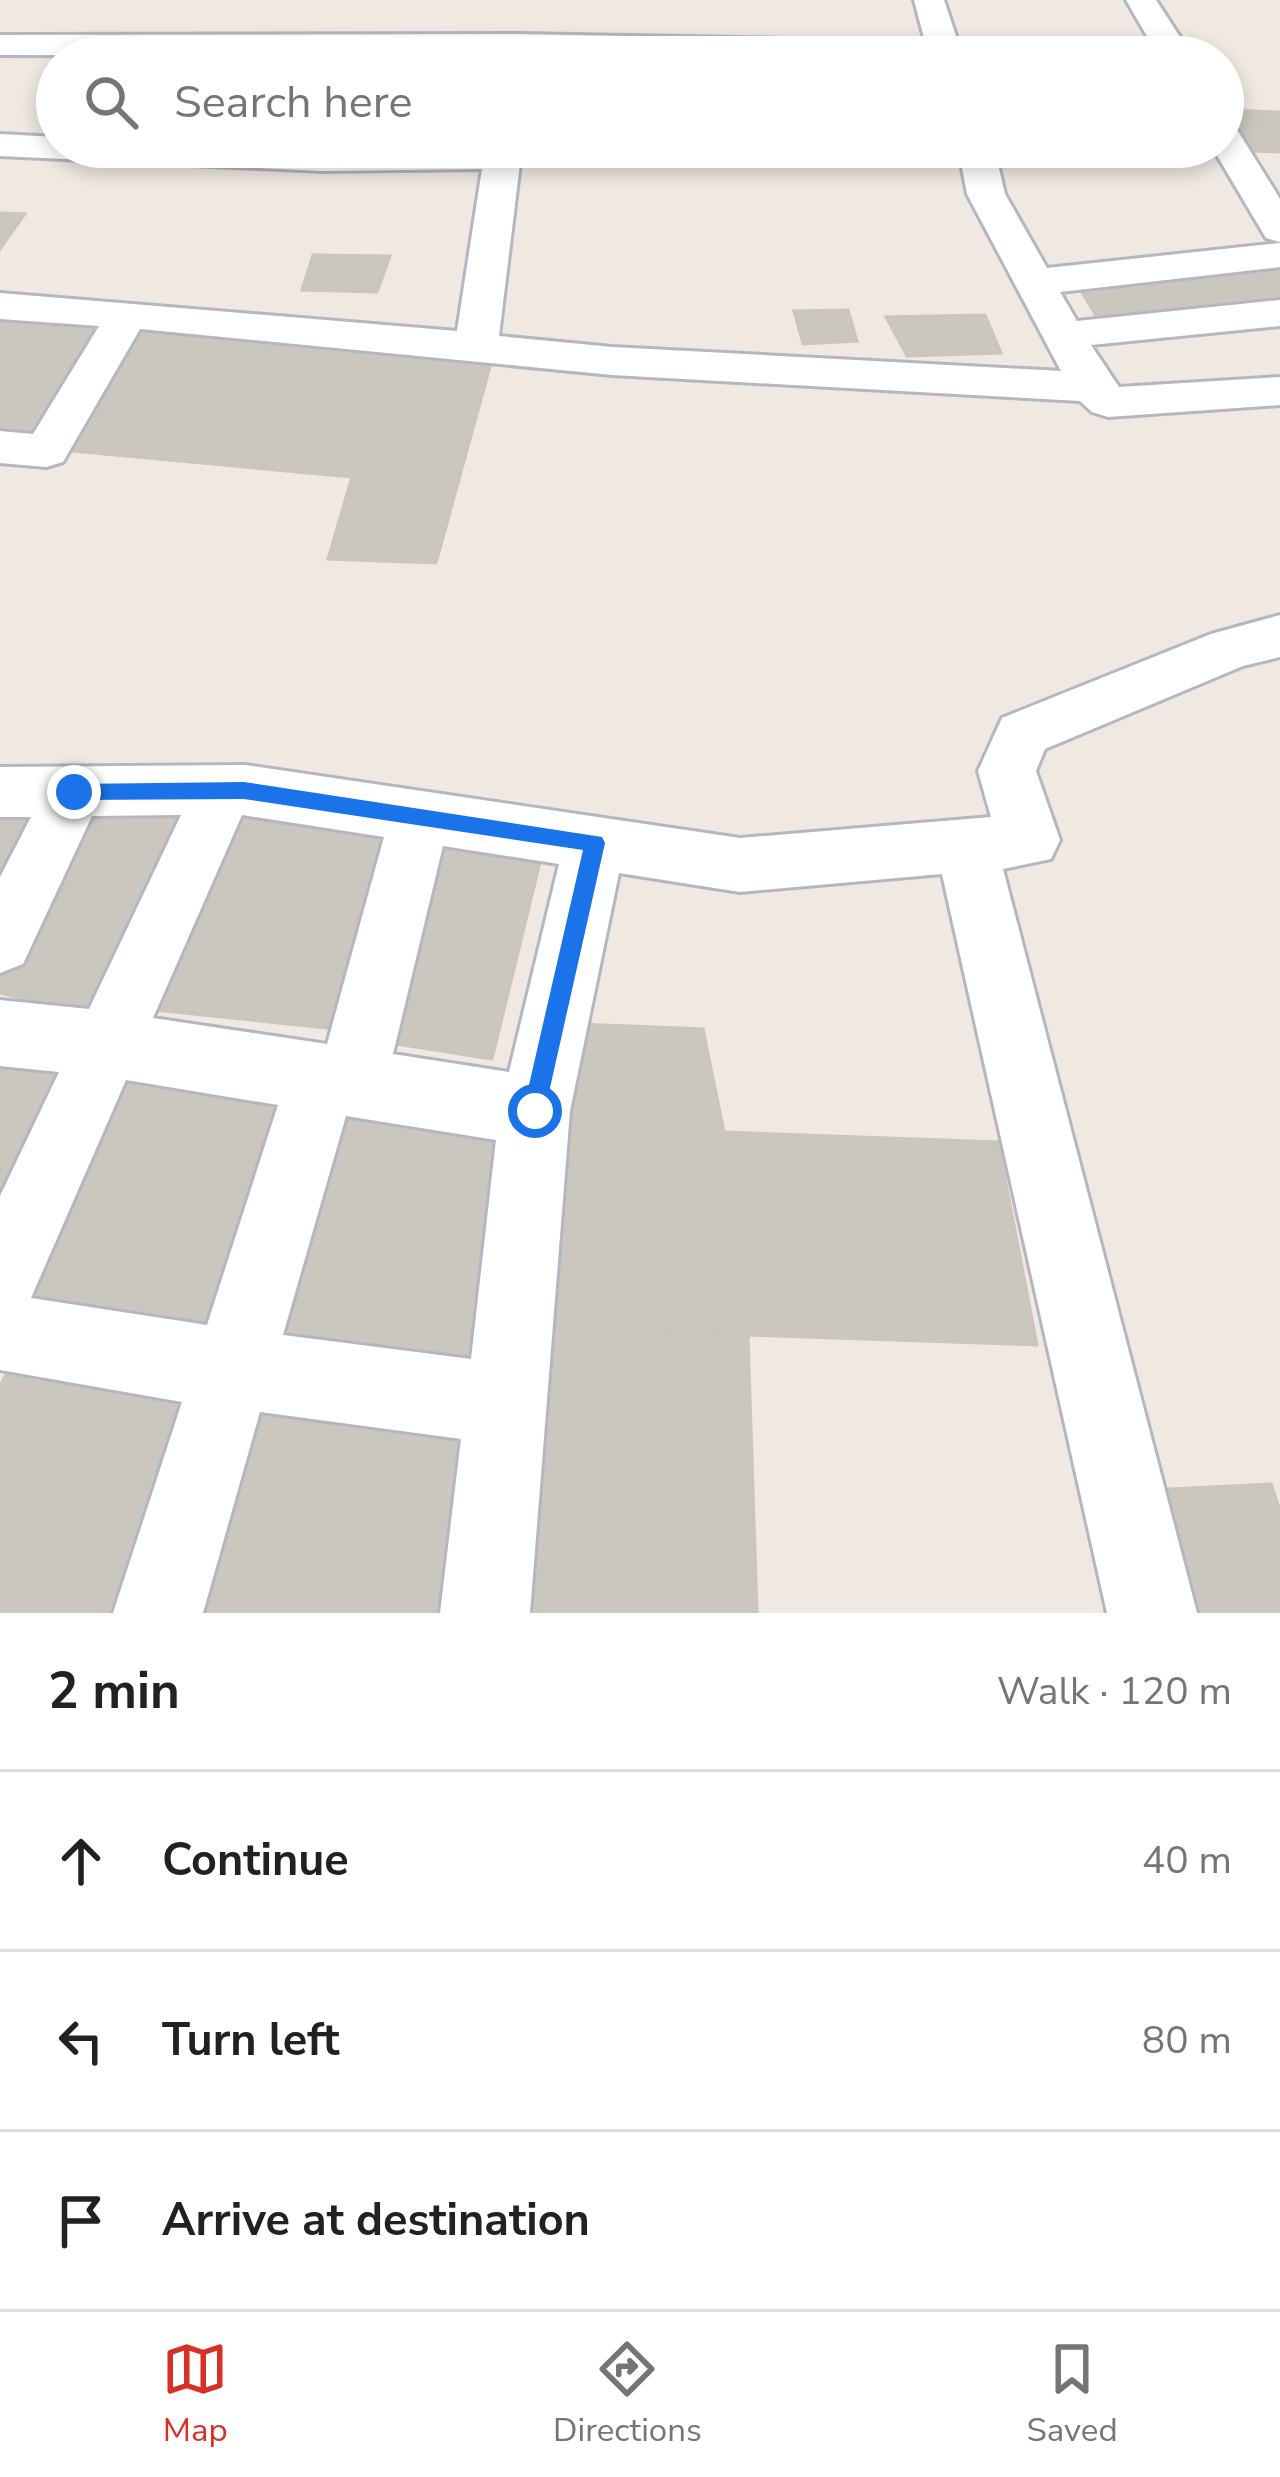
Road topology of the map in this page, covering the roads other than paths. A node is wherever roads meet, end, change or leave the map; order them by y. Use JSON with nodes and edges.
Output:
{"nodes":[{"id":1,"x":929,"y":0,"type":"edge"},
{"id":2,"x":1141,"y":0,"type":"edge"},
{"id":3,"x":829,"y":14,"type":"dead end"},
{"id":4,"x":835,"y":36,"type":"edge"},
{"id":5,"x":940,"y":36,"type":"edge"},
{"id":6,"x":1162,"y":36,"type":"edge"},
{"id":7,"x":0,"y":45,"type":"edge"},
{"id":8,"x":36,"y":45,"type":"edge"},
{"id":9,"x":0,"y":146,"type":"edge"},
{"id":10,"x":36,"y":148,"type":"edge"},
{"id":11,"x":502,"y":168,"type":"edge"},
{"id":12,"x":980,"y":168,"type":"edge"},
{"id":13,"x":1242,"y":168,"type":"edge"},
{"id":14,"x":1280,"y":230,"type":"edge"},
{"id":15,"x":1280,"y":255,"type":"edge"},
{"id":16,"x":1035,"y":282,"type":"junction"},
{"id":17,"x":0,"y":305,"type":"edge"},
{"id":18,"x":1280,"y":314,"type":"edge"},
{"id":19,"x":128,"y":315,"type":"junction"},
{"id":20,"x":1066,"y":340,"type":"junction"},
{"id":21,"x":476,"y":346,"type":"junction"},
{"id":22,"x":1092,"y":387,"type":"junction"},
{"id":23,"x":1280,"y":391,"type":"edge"},
{"id":24,"x":0,"y":447,"type":"edge"},
{"id":25,"x":1280,"y":636,"type":"edge"},
{"id":26,"x":223,"y":790,"type":"junction"},
{"id":27,"x":0,"y":792,"type":"edge"},
{"id":28,"x":74,"y":792,"type":"junction"},
{"id":29,"x":420,"y":817,"type":"junction"},
{"id":30,"x":595,"y":843,"type":"junction"},
{"id":31,"x":966,"y":846,"type":"junction"},
{"id":32,"x":0,"y":943,"type":"edge"},
{"id":33,"x":0,"y":1033,"type":"edge"},
{"id":34,"x":107,"y":1044,"type":"junction"},
{"id":35,"x":336,"y":1080,"type":"junction"},
{"id":36,"x":535,"y":1111,"type":"junction"},
{"id":37,"x":0,"y":1280,"type":"edge"},
{"id":38,"x":0,"y":1331,"type":"edge"},
{"id":39,"x":231,"y":1367,"type":"junction"},
{"id":40,"x":506,"y":1404,"type":"junction"},
{"id":41,"x":158,"y":1613,"type":"edge"},
{"id":42,"x":485,"y":1613,"type":"edge"},
{"id":43,"x":1152,"y":1613,"type":"edge"}],
"edges":[{"from":1,"to":5,"type":"street"},
{"from":2,"to":6,"type":"street"},
{"from":3,"to":4,"type":"street"},
{"from":7,"to":8,"type":"street"},
{"from":9,"to":10,"type":"street"},
{"from":11,"to":21,"type":"street"},
{"from":12,"to":16,"type":"street"},
{"from":13,"to":14,"type":"street"},
{"from":15,"to":16,"type":"street"},
{"from":16,"to":20,"type":"street"},
{"from":17,"to":19,"type":"street"},
{"from":18,"to":20,"type":"street"},
{"from":19,"to":21,"type":"street"},
{"from":19,"to":24,"type":"street"},
{"from":20,"to":22,"type":"street"},
{"from":21,"to":22,"type":"street"},
{"from":22,"to":23,"type":"street"},
{"from":25,"to":31,"type":"street"},
{"from":26,"to":28,"type":"street"},
{"from":26,"to":29,"type":"street"},
{"from":26,"to":34,"type":"street"},
{"from":27,"to":28,"type":"street"},
{"from":28,"to":32,"type":"street"},
{"from":29,"to":30,"type":"street"},
{"from":29,"to":35,"type":"street"},
{"from":30,"to":31,"type":"street"},
{"from":30,"to":36,"type":"street"},
{"from":31,"to":43,"type":"street"},
{"from":33,"to":34,"type":"street"},
{"from":34,"to":35,"type":"street"},
{"from":34,"to":37,"type":"street"},
{"from":35,"to":36,"type":"street"},
{"from":35,"to":39,"type":"street"},
{"from":36,"to":40,"type":"street"},
{"from":38,"to":39,"type":"street"},
{"from":39,"to":40,"type":"street"},
{"from":39,"to":41,"type":"street"},
{"from":40,"to":42,"type":"street"}]}
